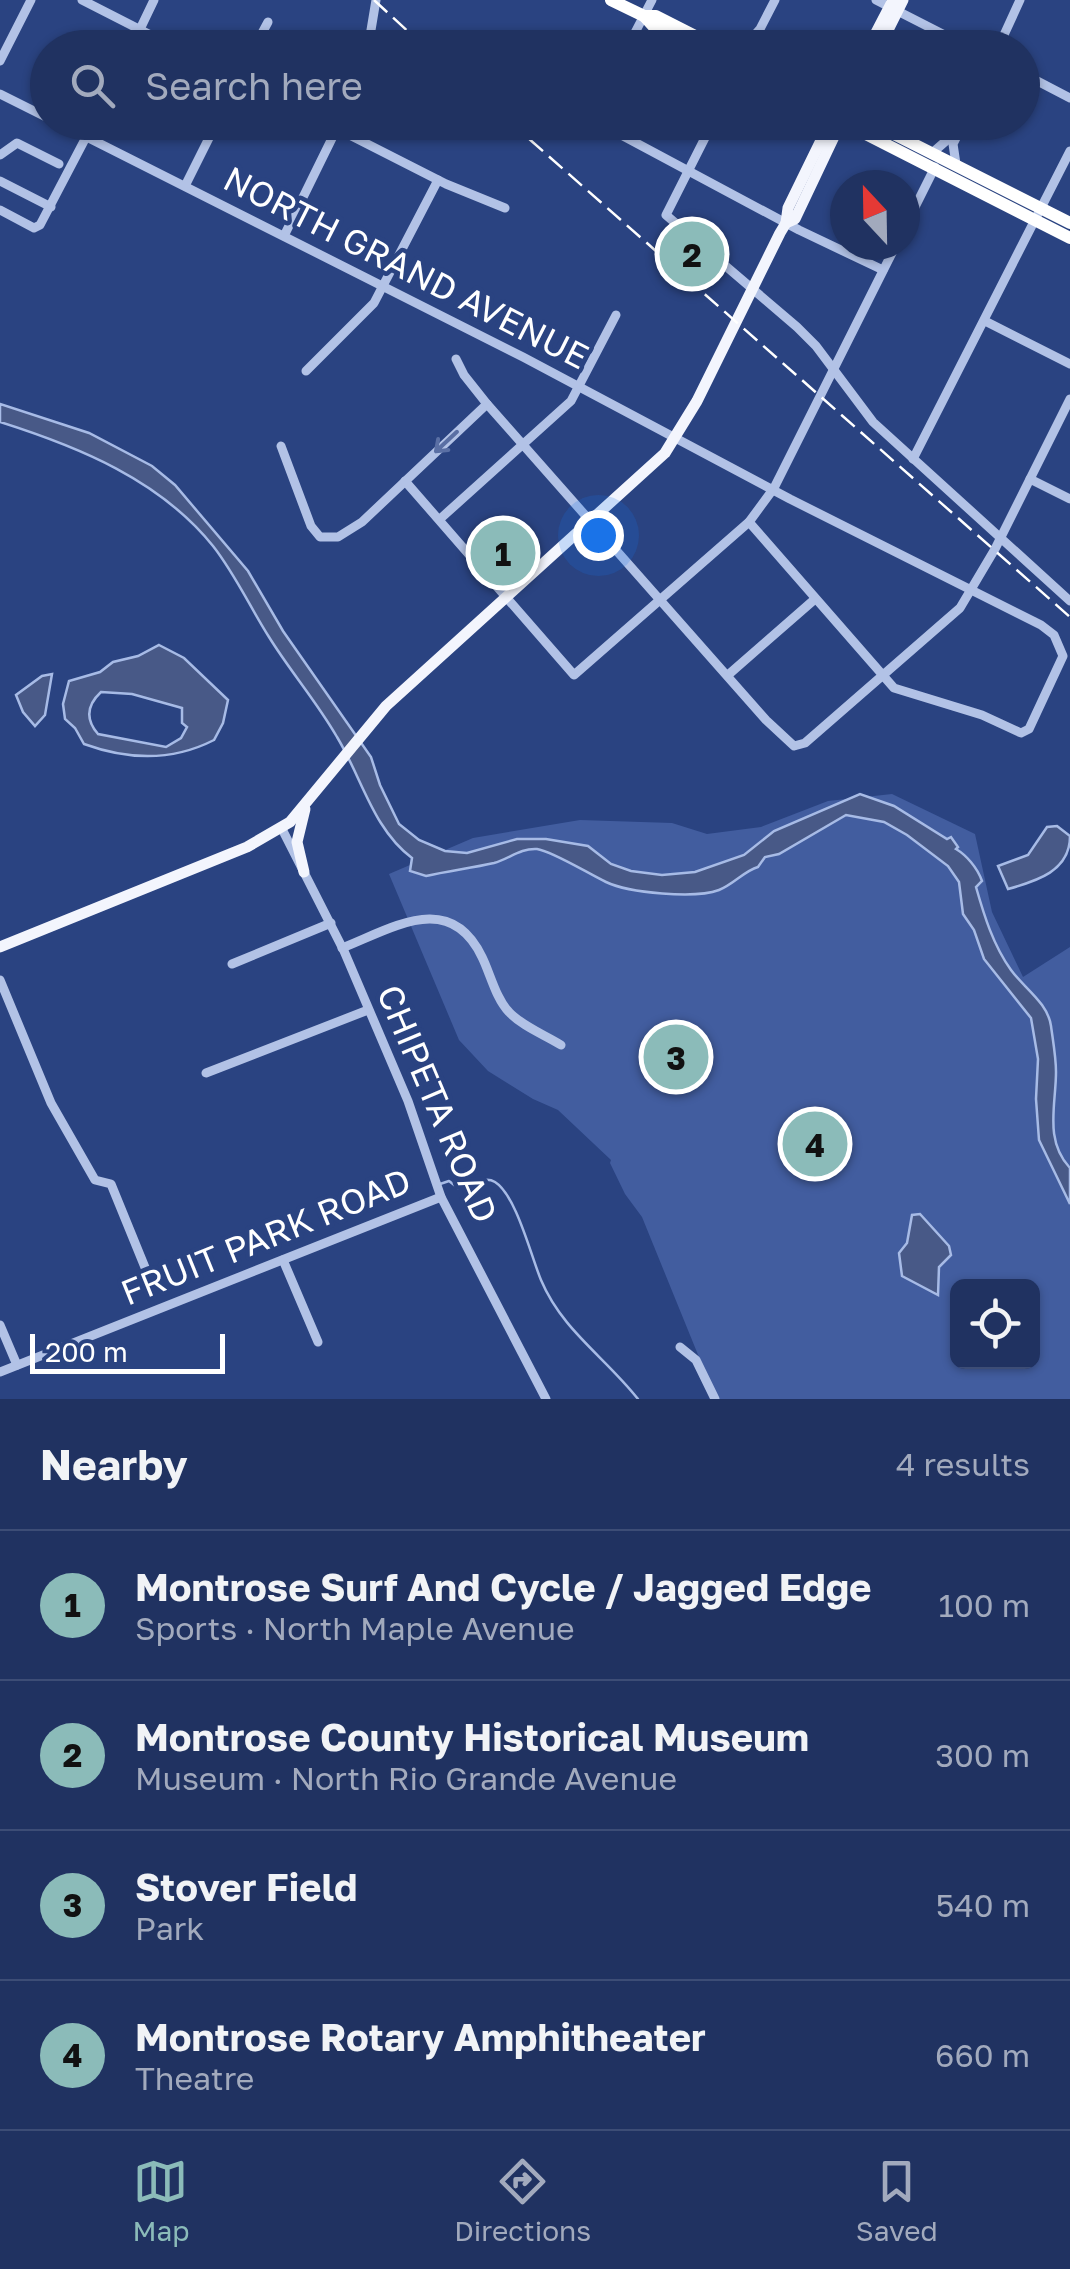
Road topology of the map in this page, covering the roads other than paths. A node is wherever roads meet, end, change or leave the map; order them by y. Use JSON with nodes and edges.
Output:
{"nodes":[{"id":1,"x":31,"y":0,"type":"edge"},
{"id":2,"x":82,"y":0,"type":"edge"},
{"id":3,"x":154,"y":0,"type":"edge"},
{"id":4,"x":376,"y":0,"type":"edge"},
{"id":5,"x":611,"y":0,"type":"edge"},
{"id":6,"x":652,"y":0,"type":"edge"},
{"id":7,"x":775,"y":0,"type":"edge"},
{"id":8,"x":876,"y":0,"type":"edge"},
{"id":9,"x":1020,"y":0,"type":"edge"},
{"id":10,"x":896,"y":4,"type":"edge"},
{"id":11,"x":644,"y":16,"type":"junction"},
{"id":12,"x":268,"y":22,"type":"dead end"},
{"id":13,"x":760,"y":28,"type":"edge"},
{"id":14,"x":139,"y":29,"type":"joint"},
{"id":15,"x":264,"y":30,"type":"edge"},
{"id":16,"x":371,"y":30,"type":"edge"},
{"id":17,"x":637,"y":30,"type":"edge"},
{"id":18,"x":660,"y":30,"type":"edge"},
{"id":19,"x":684,"y":30,"type":"edge"},
{"id":20,"x":879,"y":30,"type":"edge"},
{"id":21,"x":885,"y":30,"type":"edge"},
{"id":22,"x":940,"y":30,"type":"edge"},
{"id":23,"x":1006,"y":30,"type":"edge"},
{"id":24,"x":0,"y":61,"type":"edge"},
{"id":25,"x":1040,"y":83,"type":"edge"},
{"id":26,"x":0,"y":94,"type":"edge"},
{"id":27,"x":1070,"y":98,"type":"edge"},
{"id":28,"x":30,"y":109,"type":"edge"},
{"id":29,"x":84,"y":140,"type":"edge"},
{"id":30,"x":92,"y":140,"type":"edge"},
{"id":31,"x":207,"y":140,"type":"edge"},
{"id":32,"x":332,"y":140,"type":"edge"},
{"id":33,"x":365,"y":140,"type":"edge"},
{"id":34,"x":630,"y":140,"type":"edge"},
{"id":35,"x":704,"y":140,"type":"edge"},
{"id":36,"x":821,"y":140,"type":"edge"},
{"id":37,"x":833,"y":140,"type":"edge"},
{"id":38,"x":886,"y":140,"type":"edge"},
{"id":39,"x":901,"y":140,"type":"edge"},
{"id":40,"x":947,"y":140,"type":"edge"},
{"id":41,"x":954,"y":140,"type":"edge"},
{"id":42,"x":1070,"y":151,"type":"edge"},
{"id":43,"x":0,"y":155,"type":"edge"},
{"id":44,"x":935,"y":160,"type":"junction"},
{"id":45,"x":58,"y":164,"type":"dead end"},
{"id":46,"x":957,"y":167,"type":"junction"},
{"id":47,"x":688,"y":171,"type":"junction"},
{"id":48,"x":438,"y":180,"type":"junction"},
{"id":49,"x":0,"y":182,"type":"edge"},
{"id":50,"x":184,"y":186,"type":"junction"},
{"id":51,"x":920,"y":194,"type":"edge"},
{"id":52,"x":51,"y":207,"type":"junction"},
{"id":53,"x":505,"y":208,"type":"dead end"},
{"id":54,"x":0,"y":210,"type":"edge"},
{"id":55,"x":1038,"y":214,"type":"junction"},
{"id":56,"x":786,"y":223,"type":"junction"},
{"id":57,"x":1070,"y":223,"type":"edge"},
{"id":58,"x":284,"y":236,"type":"junction"},
{"id":59,"x":1070,"y":238,"type":"edge"},
{"id":60,"x":889,"y":260,"type":"edge"},
{"id":61,"x":884,"y":270,"type":"junction"},
{"id":62,"x":383,"y":286,"type":"junction"},
{"id":63,"x":752,"y":290,"type":"junction"},
{"id":64,"x":616,"y":315,"type":"dead end"},
{"id":65,"x":985,"y":321,"type":"junction"},
{"id":66,"x":456,"y":359,"type":"dead end"},
{"id":67,"x":1070,"y":364,"type":"edge"},
{"id":68,"x":306,"y":371,"type":"dead end"},
{"id":69,"x":836,"y":371,"type":"junction"},
{"id":70,"x":579,"y":387,"type":"junction"},
{"id":71,"x":1070,"y":399,"type":"edge"},
{"id":72,"x":487,"y":404,"type":"junction"},
{"id":73,"x":676,"y":437,"type":"junction"},
{"id":74,"x":524,"y":445,"type":"junction"},
{"id":75,"x":281,"y":446,"type":"dead end"},
{"id":76,"x":913,"y":459,"type":"junction"},
{"id":77,"x":1030,"y":479,"type":"junction"},
{"id":78,"x":404,"y":481,"type":"junction"},
{"id":79,"x":774,"y":488,"type":"junction"},
{"id":80,"x":1070,"y":499,"type":"edge"},
{"id":81,"x":440,"y":519,"type":"junction"},
{"id":82,"x":593,"y":520,"type":"junction"},
{"id":83,"x":749,"y":522,"type":"junction"},
{"id":84,"x":1000,"y":537,"type":"junction"},
{"id":85,"x":972,"y":590,"type":"junction"},
{"id":86,"x":505,"y":598,"type":"junction"},
{"id":87,"x":659,"y":598,"type":"junction"},
{"id":88,"x":815,"y":599,"type":"junction"},
{"id":89,"x":1070,"y":600,"type":"edge"},
{"id":90,"x":728,"y":674,"type":"junction"},
{"id":91,"x":884,"y":675,"type":"junction"},
{"id":92,"x":305,"y":808,"type":"junction"},
{"id":93,"x":282,"y":829,"type":"junction"},
{"id":94,"x":304,"y":872,"type":"junction"},
{"id":95,"x":331,"y":923,"type":"junction"},
{"id":96,"x":0,"y":946,"type":"edge"},
{"id":97,"x":342,"y":948,"type":"junction"},
{"id":98,"x":232,"y":964,"type":"dead end"},
{"id":99,"x":0,"y":980,"type":"edge"},
{"id":100,"x":368,"y":1010,"type":"junction"},
{"id":101,"x":561,"y":1045,"type":"dead end"},
{"id":102,"x":206,"y":1072,"type":"dead end"},
{"id":103,"x":441,"y":1198,"type":"junction"},
{"id":104,"x":282,"y":1260,"type":"junction"},
{"id":105,"x":153,"y":1286,"type":"dead end"},
{"id":106,"x":0,"y":1325,"type":"edge"},
{"id":107,"x":318,"y":1342,"type":"dead end"},
{"id":108,"x":680,"y":1347,"type":"dead end"},
{"id":109,"x":17,"y":1365,"type":"junction"},
{"id":110,"x":0,"y":1372,"type":"edge"},
{"id":111,"x":546,"y":1399,"type":"edge"},
{"id":112,"x":715,"y":1399,"type":"edge"}],
"edges":[{"from":1,"to":24,"type":"street"},
{"from":2,"to":14,"type":"street"},
{"from":3,"to":14,"type":"street"},
{"from":4,"to":16,"type":"street"},
{"from":5,"to":11,"type":"highway"},
{"from":6,"to":11,"type":"street"},
{"from":7,"to":13,"type":"street"},
{"from":8,"to":10,"type":"street"},
{"from":9,"to":23,"type":"street"},
{"from":10,"to":20,"type":"main road"},
{"from":10,"to":21,"type":"main road"},
{"from":10,"to":22,"type":"street"},
{"from":11,"to":17,"type":"street"},
{"from":11,"to":18,"type":"highway"},
{"from":11,"to":19,"type":"highway"},
{"from":12,"to":15,"type":"street"},
{"from":25,"to":27,"type":"street"},
{"from":26,"to":28,"type":"street"},
{"from":29,"to":52,"type":"street"},
{"from":30,"to":50,"type":"street","name":"NORTH GRAND AVENUE"},
{"from":31,"to":50,"type":"street"},
{"from":32,"to":58,"type":"street"},
{"from":33,"to":48,"type":"street"},
{"from":34,"to":47,"type":"street"},
{"from":35,"to":47,"type":"street"},
{"from":36,"to":56,"type":"main road"},
{"from":37,"to":56,"type":"main road"},
{"from":38,"to":44,"type":"highway"},
{"from":39,"to":44,"type":"highway"},
{"from":40,"to":44,"type":"street"},
{"from":41,"to":46,"type":"street"},
{"from":42,"to":55,"type":"street"},
{"from":43,"to":45,"type":"street"},
{"from":44,"to":46,"type":"highway"},
{"from":44,"to":51,"type":"street"},
{"from":44,"to":55,"type":"highway"},
{"from":46,"to":55,"type":"highway"},
{"from":47,"to":56,"type":"street"},
{"from":47,"to":63,"type":"street"},
{"from":48,"to":53,"type":"street"},
{"from":48,"to":62,"type":"street"},
{"from":49,"to":52,"type":"street"},
{"from":50,"to":58,"type":"street","name":"NORTH GRAND AVENUE"},
{"from":52,"to":54,"type":"street"},
{"from":55,"to":57,"type":"highway"},
{"from":55,"to":59,"type":"highway"},
{"from":55,"to":65,"type":"street"},
{"from":56,"to":61,"type":"street"},
{"from":56,"to":63,"type":"main road"},
{"from":58,"to":62,"type":"street","name":"NORTH GRAND AVENUE"},
{"from":60,"to":61,"type":"street"},
{"from":61,"to":69,"type":"street"},
{"from":62,"to":68,"type":"street"},
{"from":62,"to":70,"type":"street","name":"NORTH GRAND AVENUE"},
{"from":63,"to":69,"type":"street"},
{"from":63,"to":73,"type":"main road"},
{"from":64,"to":70,"type":"street"},
{"from":65,"to":67,"type":"street"},
{"from":65,"to":76,"type":"street"},
{"from":66,"to":72,"type":"street"},
{"from":69,"to":76,"type":"street"},
{"from":69,"to":79,"type":"street"},
{"from":70,"to":73,"type":"street","name":"NORTH GRAND AVENUE"},
{"from":70,"to":74,"type":"street"},
{"from":71,"to":77,"type":"street"},
{"from":72,"to":74,"type":"street"},
{"from":72,"to":78,"type":"street","one_way":true},
{"from":73,"to":79,"type":"street","name":"NORTH GRAND AVENUE"},
{"from":73,"to":82,"type":"main road"},
{"from":74,"to":81,"type":"street"},
{"from":74,"to":82,"type":"street"},
{"from":75,"to":78,"type":"street"},
{"from":76,"to":84,"type":"street"},
{"from":77,"to":80,"type":"street"},
{"from":77,"to":84,"type":"street"},
{"from":78,"to":81,"type":"street"},
{"from":79,"to":83,"type":"street"},
{"from":79,"to":85,"type":"street","name":"NORTH GRAND AVENUE"},
{"from":81,"to":86,"type":"street"},
{"from":82,"to":86,"type":"main road"},
{"from":82,"to":87,"type":"street"},
{"from":83,"to":87,"type":"street"},
{"from":83,"to":88,"type":"street"},
{"from":84,"to":85,"type":"street"},
{"from":84,"to":89,"type":"street"},
{"from":85,"to":91,"type":"street"},
{"from":85,"to":91,"type":"street","name":"NORTH GRAND AVENUE"},
{"from":86,"to":87,"type":"street"},
{"from":86,"to":92,"type":"main road"},
{"from":87,"to":90,"type":"street"},
{"from":88,"to":90,"type":"street"},
{"from":88,"to":91,"type":"street"},
{"from":90,"to":91,"type":"street"},
{"from":92,"to":93,"type":"main road"},
{"from":92,"to":94,"type":"main road"},
{"from":93,"to":94,"type":"street","name":"CHIPETA ROAD"},
{"from":93,"to":96,"type":"main road"},
{"from":94,"to":95,"type":"street","name":"CHIPETA ROAD"},
{"from":95,"to":97,"type":"street","name":"CHIPETA ROAD"},
{"from":95,"to":98,"type":"street"},
{"from":97,"to":100,"type":"street","name":"CHIPETA ROAD"},
{"from":97,"to":101,"type":"street"},
{"from":99,"to":105,"type":"street"},
{"from":100,"to":102,"type":"street"},
{"from":100,"to":103,"type":"street","name":"CHIPETA ROAD"},
{"from":103,"to":104,"type":"street","name":"FRUIT PARK ROAD"},
{"from":103,"to":111,"type":"street","name":"CHIPETA ROAD"},
{"from":104,"to":107,"type":"street"},
{"from":104,"to":109,"type":"street","name":"FRUIT PARK ROAD"},
{"from":106,"to":109,"type":"street"},
{"from":108,"to":112,"type":"street"},
{"from":109,"to":110,"type":"street","name":"FRUIT PARK ROAD"}]}
